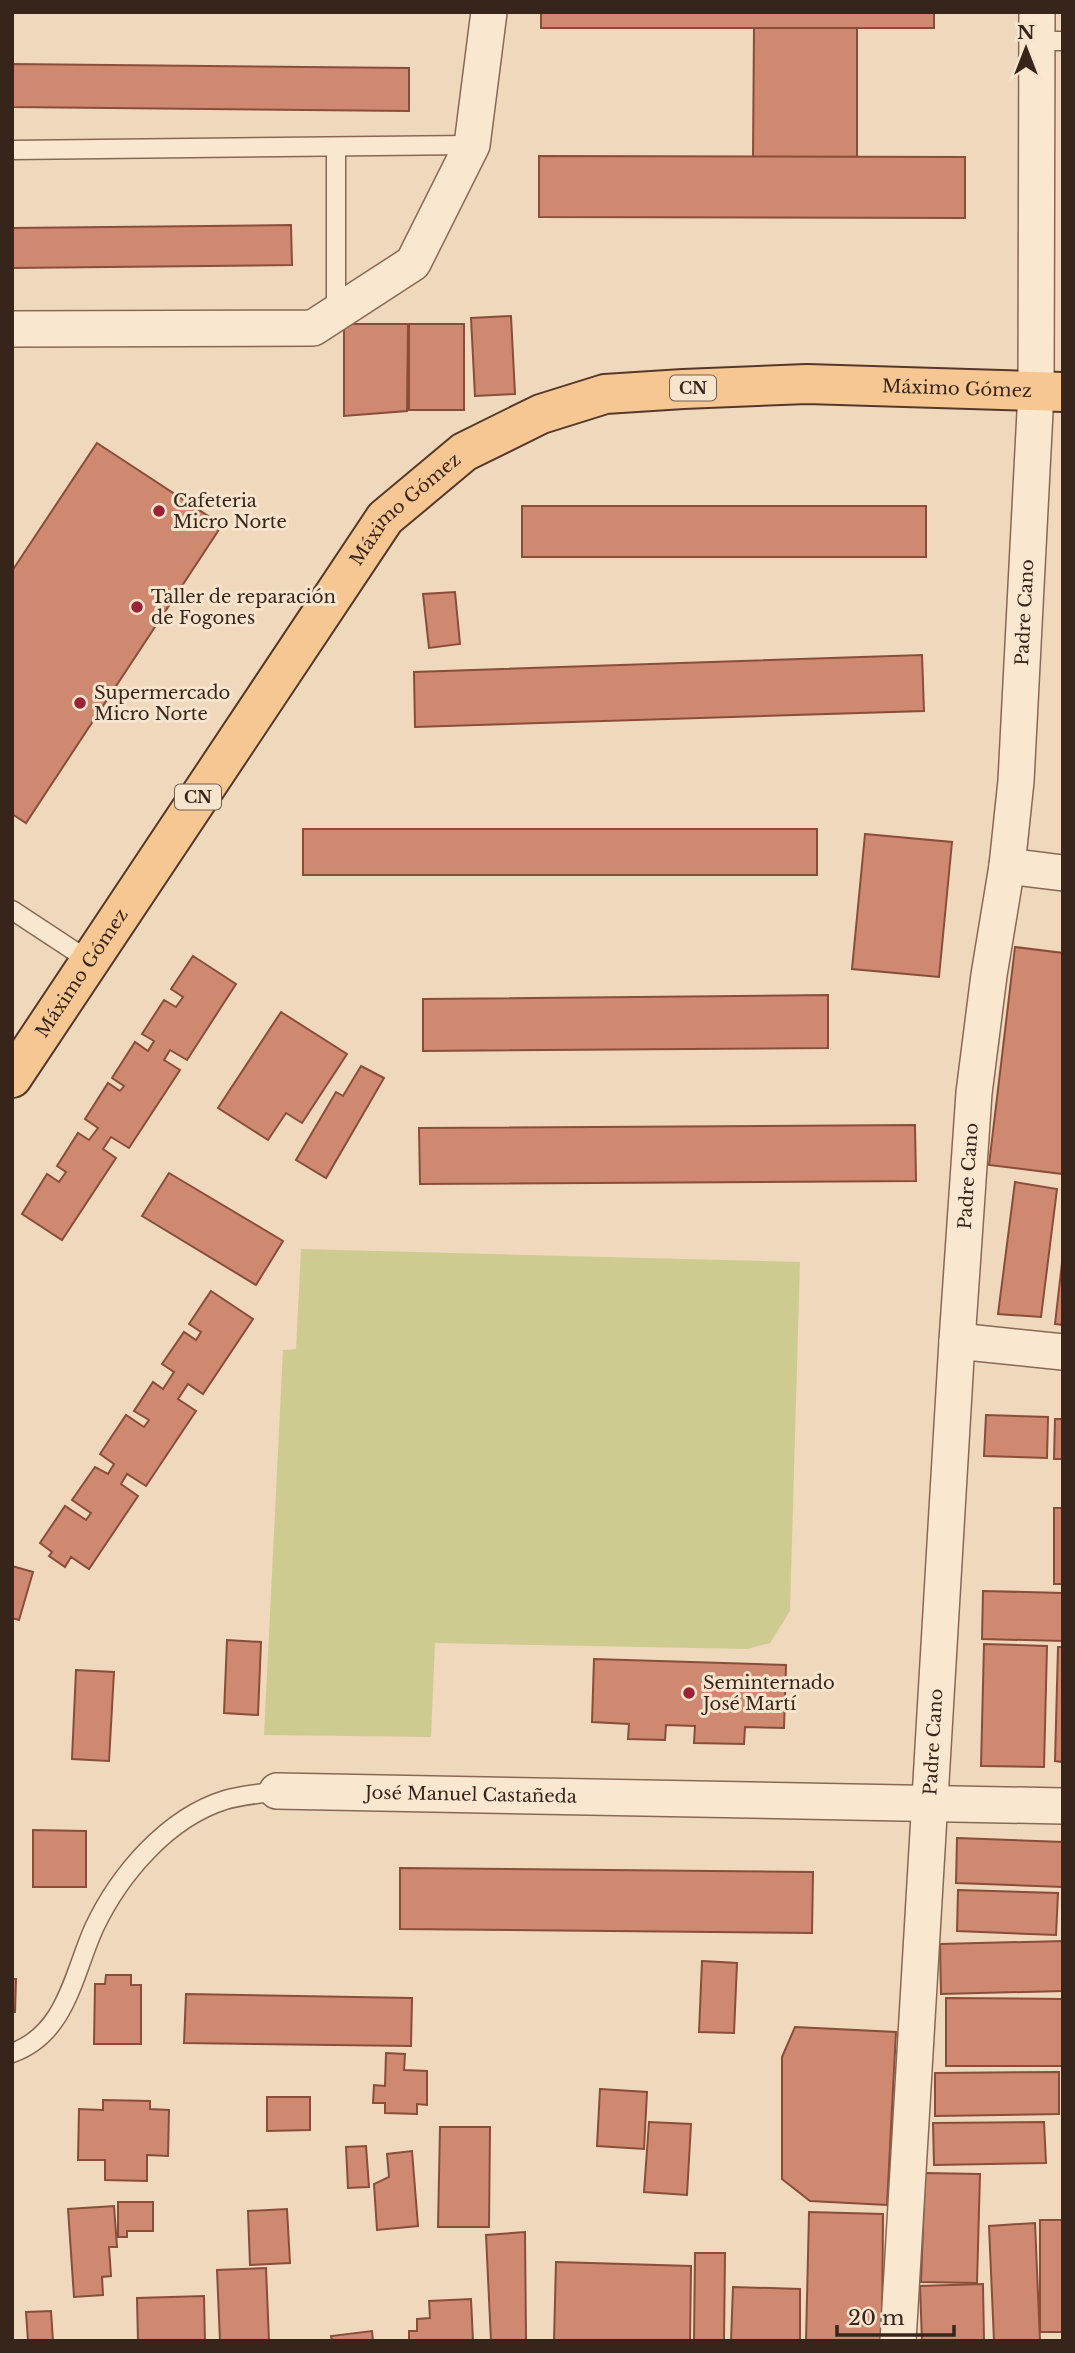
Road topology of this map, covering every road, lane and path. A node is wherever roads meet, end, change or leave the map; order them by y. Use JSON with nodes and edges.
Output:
{"nodes":[{"id":1,"x":489,"y":12,"type":"edge"},
{"id":2,"x":1046,"y":31,"type":"edge"},
{"id":3,"x":472,"y":145,"type":"junction"},
{"id":4,"x":335,"y":148,"type":"junction"},
{"id":5,"x":12,"y":150,"type":"edge"},
{"id":6,"x":335,"y":314,"type":"junction"},
{"id":7,"x":12,"y":329,"type":"edge"},
{"id":8,"x":1050,"y":392,"type":"edge"},
{"id":9,"x":1007,"y":866,"type":"junction"},
{"id":10,"x":1063,"y":873,"type":"edge"},
{"id":11,"x":12,"y":910,"type":"edge"},
{"id":12,"x":91,"y":962,"type":"junction"},
{"id":13,"x":12,"y":1078,"type":"edge"},
{"id":14,"x":957,"y":1341,"type":"junction"},
{"id":15,"x":1063,"y":1352,"type":"edge"},
{"id":16,"x":278,"y":1791,"type":"joint"},
{"id":17,"x":929,"y":1804,"type":"junction"},
{"id":18,"x":1063,"y":1806,"type":"edge"},
{"id":19,"x":12,"y":2053,"type":"edge"},
{"id":20,"x":898,"y":2341,"type":"edge"}],
"edges":[{"from":1,"to":3,"type":"street"},
{"from":2,"to":8,"type":"street","name":"Padre Cano"},
{"from":3,"to":4,"type":"lane"},
{"from":3,"to":6,"type":"street"},
{"from":4,"to":5,"type":"lane"},
{"from":4,"to":6,"type":"lane"},
{"from":6,"to":7,"type":"street"},
{"from":8,"to":9,"type":"street","name":"Padre Cano"},
{"from":8,"to":12,"type":"main road","name":"Máximo Gómez","number":"CN"},
{"from":9,"to":10,"type":"street"},
{"from":9,"to":14,"type":"street","name":"Padre Cano"},
{"from":11,"to":12,"type":"lane"},
{"from":12,"to":13,"type":"main road","name":"Máximo Gómez","number":"CN"},
{"from":14,"to":15,"type":"street"},
{"from":14,"to":17,"type":"street","name":"Padre Cano"},
{"from":16,"to":17,"type":"street","name":"José Manuel Castañeda"},
{"from":16,"to":19,"type":"lane","name":"José Manuel Castañeda"},
{"from":17,"to":18,"type":"street","name":"José Manuel Castañeda"},
{"from":17,"to":20,"type":"street","name":"Padre Cano"}]}
